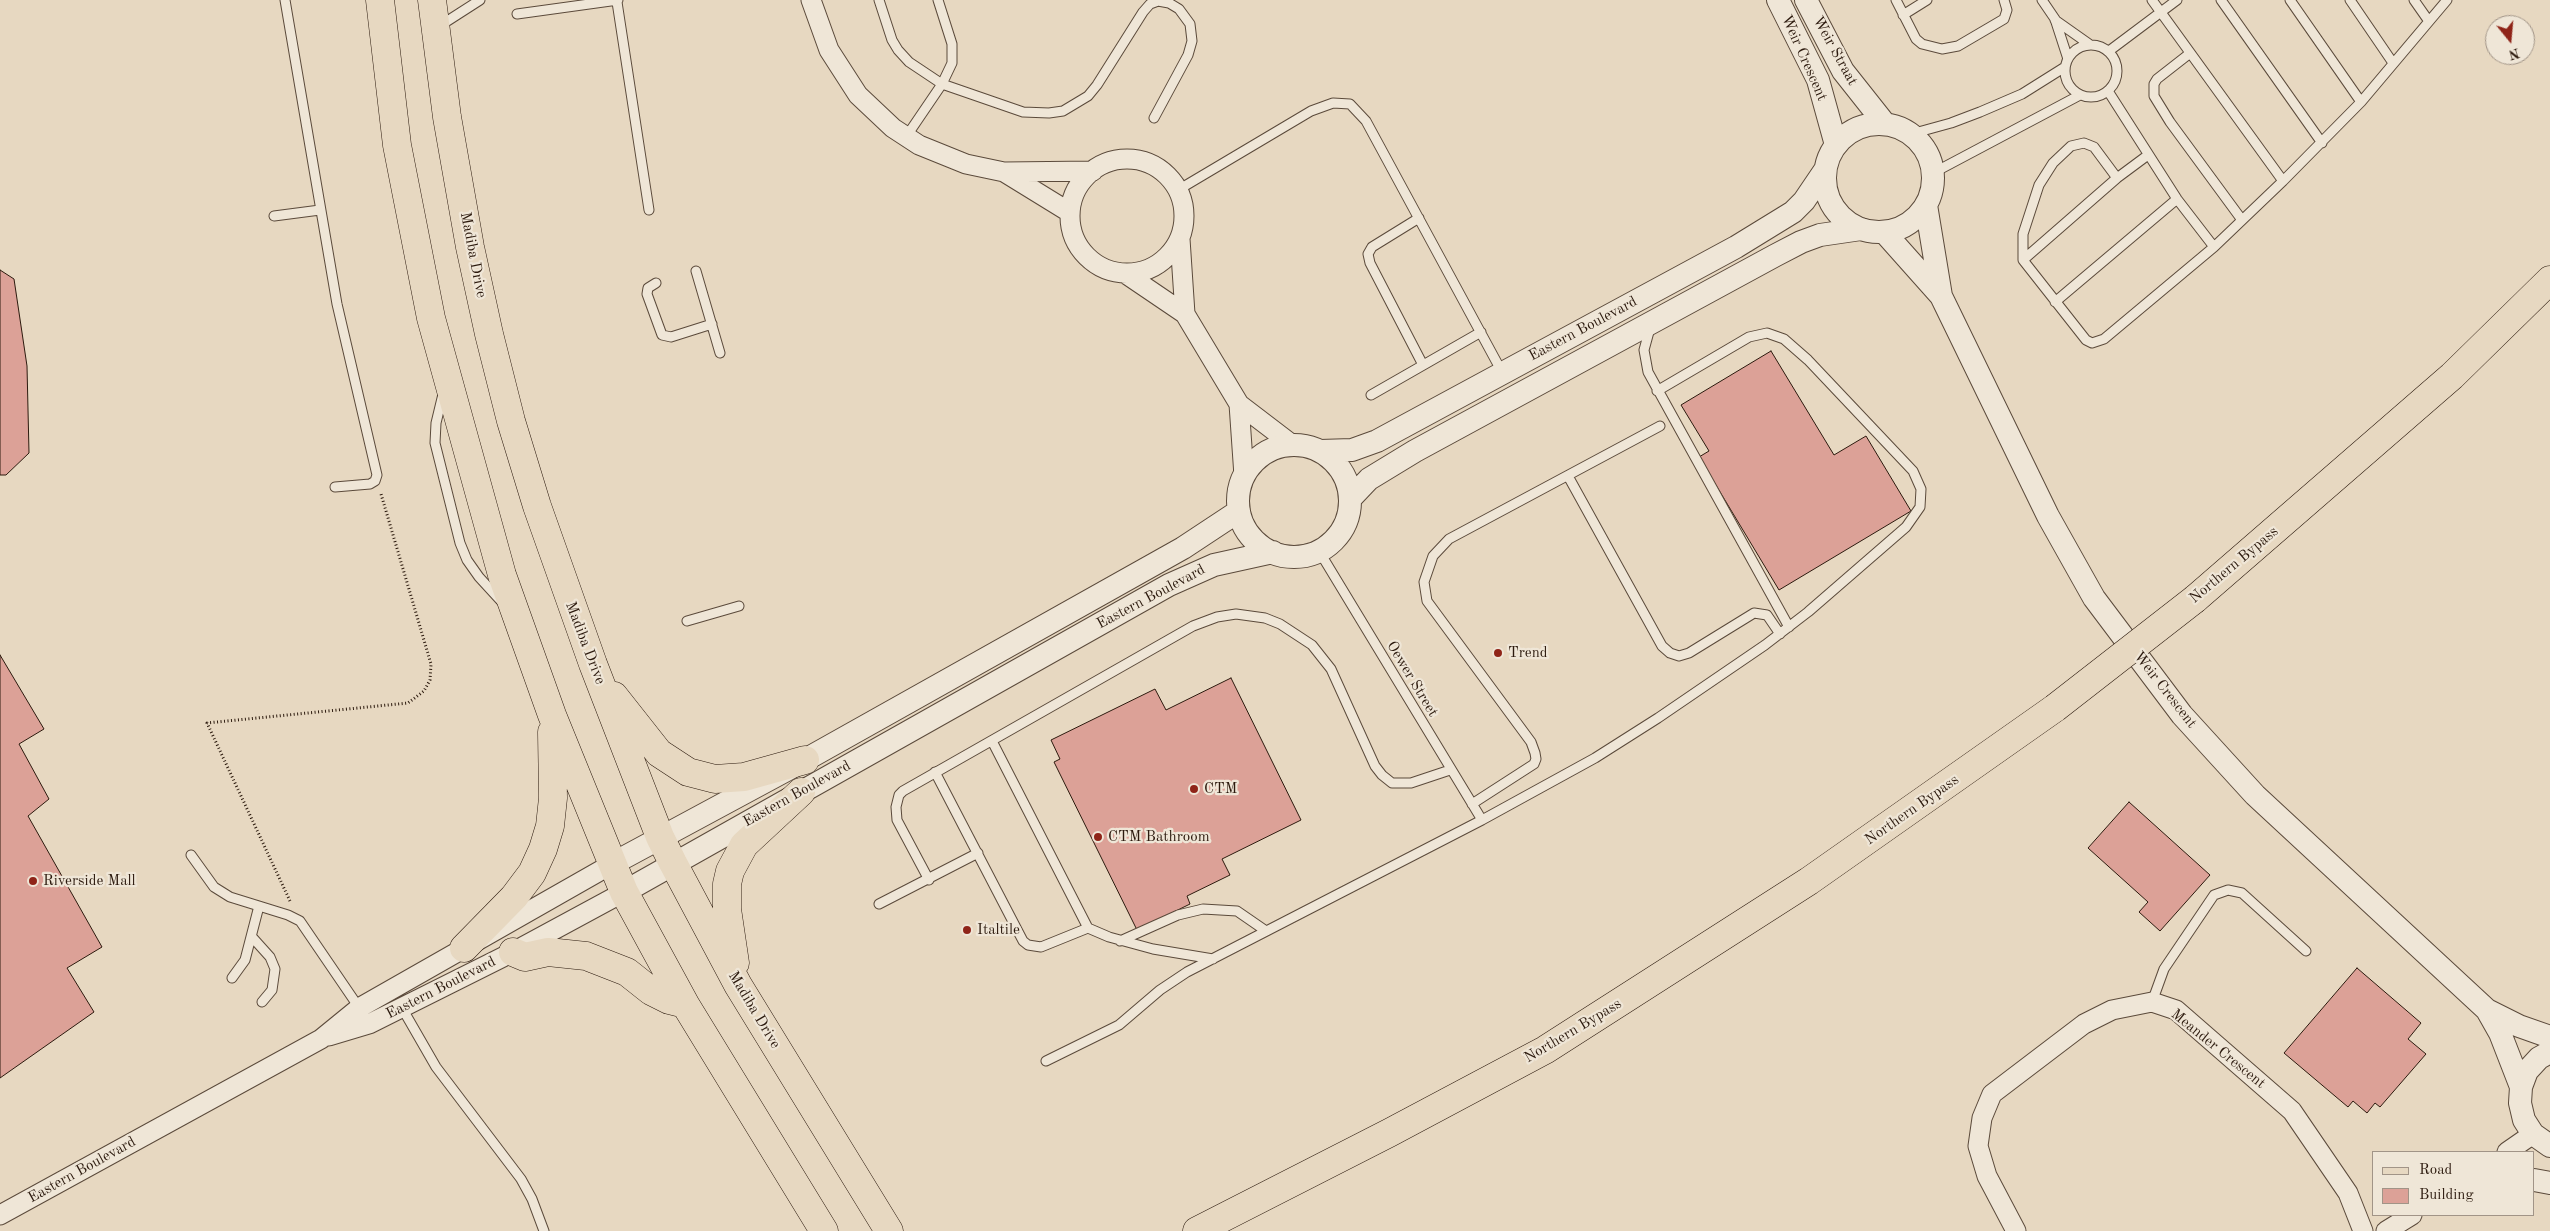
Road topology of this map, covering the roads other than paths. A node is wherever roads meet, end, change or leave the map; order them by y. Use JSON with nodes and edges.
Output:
{"nodes":[{"id":1,"x":285,"y":0,"type":"edge"},
{"id":2,"x":380,"y":0,"type":"edge"},
{"id":3,"x":432,"y":0,"type":"edge"},
{"id":4,"x":480,"y":0,"type":"edge"},
{"id":5,"x":811,"y":0,"type":"edge"},
{"id":6,"x":880,"y":0,"type":"edge"},
{"id":7,"x":938,"y":0,"type":"edge"},
{"id":8,"x":1778,"y":0,"type":"edge"},
{"id":9,"x":1806,"y":0,"type":"edge"},
{"id":10,"x":1896,"y":0,"type":"edge"},
{"id":11,"x":1927,"y":0,"type":"edge"},
{"id":12,"x":2004,"y":0,"type":"edge"},
{"id":13,"x":2042,"y":0,"type":"edge"},
{"id":14,"x":2152,"y":0,"type":"edge"},
{"id":15,"x":2177,"y":0,"type":"edge"},
{"id":16,"x":2221,"y":0,"type":"edge"},
{"id":17,"x":2290,"y":0,"type":"edge"},
{"id":18,"x":2350,"y":0,"type":"edge"},
{"id":19,"x":2414,"y":0,"type":"edge"},
{"id":20,"x":2447,"y":0,"type":"edge"},
{"id":21,"x":618,"y":1,"type":"edge"},
{"id":22,"x":2160,"y":11,"type":"junction"},
{"id":23,"x":516,"y":14,"type":"dead end"},
{"id":24,"x":1903,"y":15,"type":"junction"},
{"id":25,"x":2055,"y":19,"type":"junction"},
{"id":26,"x":2428,"y":20,"type":"junction"},
{"id":27,"x":435,"y":29,"type":"junction"},
{"id":28,"x":2089,"y":44,"type":"junction"},
{"id":29,"x":2109,"y":51,"type":"junction"},
{"id":30,"x":2189,"y":54,"type":"junction"},
{"id":31,"x":2066,"y":63,"type":"junction"},
{"id":32,"x":2393,"y":63,"type":"junction"},
{"id":33,"x":942,"y":84,"type":"junction"},
{"id":34,"x":2108,"y":91,"type":"junction"},
{"id":35,"x":2080,"y":95,"type":"junction"},
{"id":36,"x":2361,"y":102,"type":"junction"},
{"id":37,"x":1154,"y":118,"type":"dead end"},
{"id":38,"x":1885,"y":124,"type":"junction"},
{"id":39,"x":1911,"y":134,"type":"junction"},
{"id":40,"x":906,"y":137,"type":"junction"},
{"id":41,"x":2322,"y":143,"type":"junction"},
{"id":42,"x":1836,"y":145,"type":"junction"},
{"id":43,"x":2148,"y":155,"type":"junction"},
{"id":44,"x":1825,"y":170,"type":"junction"},
{"id":45,"x":1093,"y":171,"type":"junction"},
{"id":46,"x":1004,"y":172,"type":"junction"},
{"id":47,"x":1933,"y":173,"type":"junction"},
{"id":48,"x":2117,"y":178,"type":"junction"},
{"id":49,"x":2283,"y":182,"type":"junction"},
{"id":50,"x":1178,"y":190,"type":"junction"},
{"id":51,"x":2177,"y":199,"type":"junction"},
{"id":52,"x":1926,"y":205,"type":"junction"},
{"id":53,"x":320,"y":210,"type":"junction"},
{"id":54,"x":649,"y":210,"type":"dead end"},
{"id":55,"x":1069,"y":212,"type":"junction"},
{"id":56,"x":274,"y":216,"type":"dead end"},
{"id":57,"x":1419,"y":218,"type":"junction"},
{"id":58,"x":2242,"y":220,"type":"junction"},
{"id":59,"x":1861,"y":229,"type":"junction"},
{"id":60,"x":1884,"y":232,"type":"junction"},
{"id":61,"x":1180,"y":239,"type":"junction"},
{"id":62,"x":2214,"y":247,"type":"junction"},
{"id":63,"x":2023,"y":260,"type":"junction"},
{"id":64,"x":696,"y":271,"type":"dead end"},
{"id":65,"x":1126,"y":274,"type":"junction"},
{"id":66,"x":2550,"y":280,"type":"edge"},
{"id":67,"x":656,"y":283,"type":"dead end"},
{"id":68,"x":1941,"y":296,"type":"junction"},
{"id":69,"x":2055,"y":302,"type":"junction"},
{"id":70,"x":1185,"y":314,"type":"junction"},
{"id":71,"x":1653,"y":322,"type":"junction"},
{"id":72,"x":712,"y":324,"type":"junction"},
{"id":73,"x":1481,"y":332,"type":"junction"},
{"id":74,"x":720,"y":353,"type":"dead end"},
{"id":75,"x":1423,"y":365,"type":"junction"},
{"id":76,"x":1502,"y":372,"type":"junction"},
{"id":77,"x":1657,"y":391,"type":"junction"},
{"id":78,"x":1371,"y":395,"type":"dead end"},
{"id":79,"x":1238,"y":404,"type":"junction"},
{"id":80,"x":1660,"y":426,"type":"dead end"},
{"id":81,"x":1294,"y":446,"type":"junction"},
{"id":82,"x":1320,"y":451,"type":"junction"},
{"id":83,"x":1244,"y":476,"type":"junction"},
{"id":84,"x":1568,"y":476,"type":"junction"},
{"id":85,"x":335,"y":487,"type":"dead end"},
{"id":86,"x":1350,"y":499,"type":"junction"},
{"id":87,"x":1239,"y":511,"type":"junction"},
{"id":88,"x":1318,"y":551,"type":"junction"},
{"id":89,"x":1273,"y":552,"type":"junction"},
{"id":90,"x":739,"y":606,"type":"dead end"},
{"id":91,"x":687,"y":621,"type":"dead end"},
{"id":92,"x":1789,"y":627,"type":"junction"},
{"id":93,"x":1780,"y":634,"type":"junction"},
{"id":94,"x":593,"y":664,"type":"junction"},
{"id":95,"x":552,"y":715,"type":"junction"},
{"id":96,"x":992,"y":741,"type":"junction"},
{"id":97,"x":805,"y":760,"type":"junction"},
{"id":98,"x":1450,"y":770,"type":"junction"},
{"id":99,"x":935,"y":772,"type":"junction"},
{"id":100,"x":801,"y":792,"type":"junction"},
{"id":101,"x":1472,"y":804,"type":"junction"},
{"id":102,"x":1482,"y":820,"type":"junction"},
{"id":103,"x":660,"y":837,"type":"junction"},
{"id":104,"x":978,"y":853,"type":"junction"},
{"id":105,"x":191,"y":855,"type":"dead end"},
{"id":106,"x":673,"y":863,"type":"junction"},
{"id":107,"x":612,"y":864,"type":"junction"},
{"id":108,"x":929,"y":880,"type":"junction"},
{"id":109,"x":624,"y":892,"type":"junction"},
{"id":110,"x":879,"y":904,"type":"dead end"},
{"id":111,"x":259,"y":906,"type":"junction"},
{"id":112,"x":1088,"y":928,"type":"junction"},
{"id":113,"x":1266,"y":931,"type":"junction"},
{"id":114,"x":252,"y":937,"type":"junction"},
{"id":115,"x":1120,"y":941,"type":"junction"},
{"id":116,"x":464,"y":948,"type":"junction"},
{"id":117,"x":2306,"y":951,"type":"dead end"},
{"id":118,"x":514,"y":952,"type":"junction"},
{"id":119,"x":1213,"y":959,"type":"junction"},
{"id":120,"x":232,"y":978,"type":"dead end"},
{"id":121,"x":738,"y":985,"type":"junction"},
{"id":122,"x":262,"y":1002,"type":"dead end"},
{"id":123,"x":2152,"y":1002,"type":"junction"},
{"id":124,"x":685,"y":1004,"type":"junction"},
{"id":125,"x":360,"y":1008,"type":"junction"},
{"id":126,"x":402,"y":1008,"type":"junction"},
{"id":127,"x":2487,"y":1010,"type":"junction"},
{"id":128,"x":369,"y":1024,"type":"junction"},
{"id":129,"x":2550,"y":1037,"type":"edge"},
{"id":130,"x":321,"y":1039,"type":"junction"},
{"id":131,"x":2550,"y":1052,"type":"edge"},
{"id":132,"x":1046,"y":1061,"type":"dead end"},
{"id":133,"x":2521,"y":1086,"type":"junction"},
{"id":134,"x":2542,"y":1140,"type":"edge"},
{"id":135,"x":2510,"y":1151,"type":"edge"},
{"id":136,"x":2535,"y":1180,"type":"edge"},
{"id":137,"x":2550,"y":1183,"type":"edge"},
{"id":138,"x":0,"y":1215,"type":"edge"},
{"id":139,"x":2410,"y":1216,"type":"edge"},
{"id":140,"x":544,"y":1231,"type":"edge"},
{"id":141,"x":824,"y":1231,"type":"edge"},
{"id":142,"x":889,"y":1231,"type":"edge"},
{"id":143,"x":1197,"y":1231,"type":"edge"},
{"id":144,"x":2016,"y":1231,"type":"edge"},
{"id":145,"x":2363,"y":1231,"type":"edge"},
{"id":146,"x":2386,"y":1231,"type":"edge"}],
"edges":[{"from":1,"to":53,"type":"lane"},
{"from":2,"to":95,"type":"main road"},
{"from":3,"to":27,"type":"main road","name":"Madiba Drive"},
{"from":4,"to":27,"type":"lane"},
{"from":5,"to":40,"type":"street"},
{"from":6,"to":33,"type":"lane"},
{"from":7,"to":33,"type":"lane"},
{"from":8,"to":42,"type":"street","name":"Weir Crescent"},
{"from":9,"to":38,"type":"street","name":"Weir Straat"},
{"from":10,"to":24,"type":"lane"},
{"from":11,"to":24,"type":"lane"},
{"from":12,"to":24,"type":"lane"},
{"from":13,"to":25,"type":"lane"},
{"from":14,"to":22,"type":"lane"},
{"from":15,"to":22,"type":"lane"},
{"from":16,"to":41,"type":"lane"},
{"from":17,"to":36,"type":"lane"},
{"from":18,"to":32,"type":"lane"},
{"from":19,"to":26,"type":"lane"},
{"from":20,"to":26,"type":"lane"},
{"from":21,"to":23,"type":"lane"},
{"from":21,"to":54,"type":"lane"},
{"from":22,"to":29,"type":"lane"},
{"from":22,"to":30,"type":"lane"},
{"from":25,"to":28,"type":"lane"},
{"from":25,"to":31,"type":"lane"},
{"from":26,"to":32,"type":"lane"},
{"from":27,"to":94,"type":"main road","name":"Madiba Drive"},
{"from":28,"to":29,"type":"lane"},
{"from":28,"to":31,"type":"lane"},
{"from":29,"to":34,"type":"lane"},
{"from":30,"to":49,"type":"lane"},
{"from":30,"to":58,"type":"lane"},
{"from":31,"to":35,"type":"lane"},
{"from":31,"to":39,"type":"lane"},
{"from":32,"to":36,"type":"lane"},
{"from":33,"to":37,"type":"lane"},
{"from":33,"to":40,"type":"lane"},
{"from":34,"to":35,"type":"lane"},
{"from":34,"to":43,"type":"lane"},
{"from":35,"to":47,"type":"lane"},
{"from":36,"to":41,"type":"lane"},
{"from":38,"to":39,"type":"street"},
{"from":38,"to":42,"type":"street"},
{"from":39,"to":47,"type":"street"},
{"from":40,"to":46,"type":"street"},
{"from":41,"to":49,"type":"lane"},
{"from":42,"to":44,"type":"street"},
{"from":43,"to":48,"type":"lane"},
{"from":43,"to":51,"type":"lane"},
{"from":44,"to":59,"type":"street"},
{"from":44,"to":76,"type":"street","name":"Eastern Boulevard"},
{"from":45,"to":46,"type":"street"},
{"from":45,"to":50,"type":"street"},
{"from":45,"to":55,"type":"street"},
{"from":46,"to":55,"type":"street"},
{"from":47,"to":52,"type":"street"},
{"from":48,"to":63,"type":"lane"},
{"from":48,"to":63,"type":"lane"},
{"from":49,"to":58,"type":"lane"},
{"from":50,"to":57,"type":"lane"},
{"from":50,"to":61,"type":"street"},
{"from":51,"to":62,"type":"lane"},
{"from":51,"to":69,"type":"lane"},
{"from":52,"to":60,"type":"street"},
{"from":52,"to":68,"type":"street"},
{"from":53,"to":56,"type":"lane"},
{"from":53,"to":85,"type":"lane"},
{"from":55,"to":65,"type":"street"},
{"from":57,"to":73,"type":"lane"},
{"from":57,"to":75,"type":"lane"},
{"from":58,"to":62,"type":"lane"},
{"from":59,"to":60,"type":"street"},
{"from":59,"to":71,"type":"street","name":"Eastern Boulevard"},
{"from":60,"to":68,"type":"street"},
{"from":61,"to":65,"type":"street"},
{"from":61,"to":70,"type":"street"},
{"from":62,"to":69,"type":"lane"},
{"from":63,"to":69,"type":"lane"},
{"from":64,"to":72,"type":"lane"},
{"from":65,"to":70,"type":"street"},
{"from":66,"to":143,"type":"main road","name":"Northern Bypass","bridge":true},
{"from":67,"to":72,"type":"lane"},
{"from":68,"to":127,"type":"street","name":"Weir Crescent"},
{"from":70,"to":79,"type":"street"},
{"from":71,"to":77,"type":"lane"},
{"from":71,"to":86,"type":"street","name":"Eastern Boulevard"},
{"from":72,"to":74,"type":"lane"},
{"from":73,"to":75,"type":"lane"},
{"from":73,"to":76,"type":"lane"},
{"from":75,"to":78,"type":"lane"},
{"from":76,"to":82,"type":"street","name":"Eastern Boulevard"},
{"from":77,"to":92,"type":"lane"},
{"from":77,"to":92,"type":"lane"},
{"from":79,"to":81,"type":"street"},
{"from":79,"to":83,"type":"street"},
{"from":80,"to":84,"type":"lane"},
{"from":81,"to":82,"type":"street","name":"Eastern Boulevard"},
{"from":81,"to":83,"type":"street","name":"Eastern Boulevard"},
{"from":82,"to":86,"type":"street","name":"Eastern Boulevard"},
{"from":83,"to":87,"type":"street","name":"Eastern Boulevard"},
{"from":84,"to":93,"type":"lane"},
{"from":84,"to":101,"type":"lane"},
{"from":86,"to":88,"type":"street","name":"Eastern Boulevard"},
{"from":87,"to":89,"type":"street","name":"Eastern Boulevard"},
{"from":87,"to":97,"type":"street","name":"Eastern Boulevard"},
{"from":88,"to":89,"type":"street","name":"Eastern Boulevard"},
{"from":88,"to":98,"type":"lane","name":"Oewer Street"},
{"from":89,"to":100,"type":"street","name":"Eastern Boulevard"},
{"from":90,"to":91,"type":"lane"},
{"from":92,"to":93,"type":"lane"},
{"from":93,"to":102,"type":"lane"},
{"from":94,"to":97,"type":"main road"},
{"from":94,"to":103,"type":"main road","name":"Madiba Drive"},
{"from":95,"to":107,"type":"main road"},
{"from":95,"to":116,"type":"main road"},
{"from":96,"to":98,"type":"lane"},
{"from":96,"to":99,"type":"lane"},
{"from":96,"to":112,"type":"lane"},
{"from":97,"to":103,"type":"street","name":"Eastern Boulevard"},
{"from":98,"to":101,"type":"lane","name":"Oewer Street"},
{"from":99,"to":104,"type":"lane"},
{"from":99,"to":108,"type":"lane"},
{"from":100,"to":106,"type":"street","name":"Eastern Boulevard"},
{"from":100,"to":121,"type":"main road"},
{"from":101,"to":102,"type":"lane","name":"Oewer Street"},
{"from":102,"to":113,"type":"lane"},
{"from":103,"to":106,"type":"main road","name":"Madiba Drive"},
{"from":103,"to":107,"type":"street","name":"Eastern Boulevard"},
{"from":104,"to":108,"type":"lane"},
{"from":104,"to":112,"type":"lane"},
{"from":105,"to":111,"type":"lane"},
{"from":106,"to":109,"type":"street","name":"Eastern Boulevard"},
{"from":106,"to":121,"type":"main road","name":"Madiba Drive"},
{"from":107,"to":109,"type":"main road"},
{"from":107,"to":116,"type":"street","name":"Eastern Boulevard"},
{"from":108,"to":110,"type":"lane"},
{"from":109,"to":118,"type":"street","name":"Eastern Boulevard"},
{"from":109,"to":124,"type":"main road"},
{"from":111,"to":114,"type":"lane"},
{"from":111,"to":125,"type":"lane"},
{"from":112,"to":115,"type":"lane"},
{"from":113,"to":115,"type":"lane"},
{"from":113,"to":119,"type":"lane"},
{"from":114,"to":120,"type":"lane"},
{"from":114,"to":122,"type":"lane"},
{"from":115,"to":119,"type":"lane"},
{"from":116,"to":125,"type":"street","name":"Eastern Boulevard"},
{"from":117,"to":123,"type":"lane"},
{"from":118,"to":124,"type":"main road"},
{"from":118,"to":126,"type":"street","name":"Eastern Boulevard"},
{"from":119,"to":132,"type":"lane"},
{"from":121,"to":142,"type":"main road","name":"Madiba Drive"},
{"from":123,"to":144,"type":"street","name":"Meander Crescent"},
{"from":123,"to":145,"type":"street","name":"Meander Crescent"},
{"from":124,"to":141,"type":"main road"},
{"from":125,"to":128,"type":"lane"},
{"from":125,"to":130,"type":"street","name":"Eastern Boulevard"},
{"from":126,"to":128,"type":"street","name":"Eastern Boulevard"},
{"from":126,"to":140,"type":"lane"},
{"from":127,"to":129,"type":"street"},
{"from":127,"to":133,"type":"street"},
{"from":128,"to":130,"type":"street","name":"Eastern Boulevard"},
{"from":130,"to":138,"type":"street","name":"Eastern Boulevard"},
{"from":131,"to":133,"type":"street"},
{"from":133,"to":134,"type":"street"},
{"from":134,"to":135,"type":"street"},
{"from":136,"to":137,"type":"street"},
{"from":139,"to":146,"type":"street"}]}
